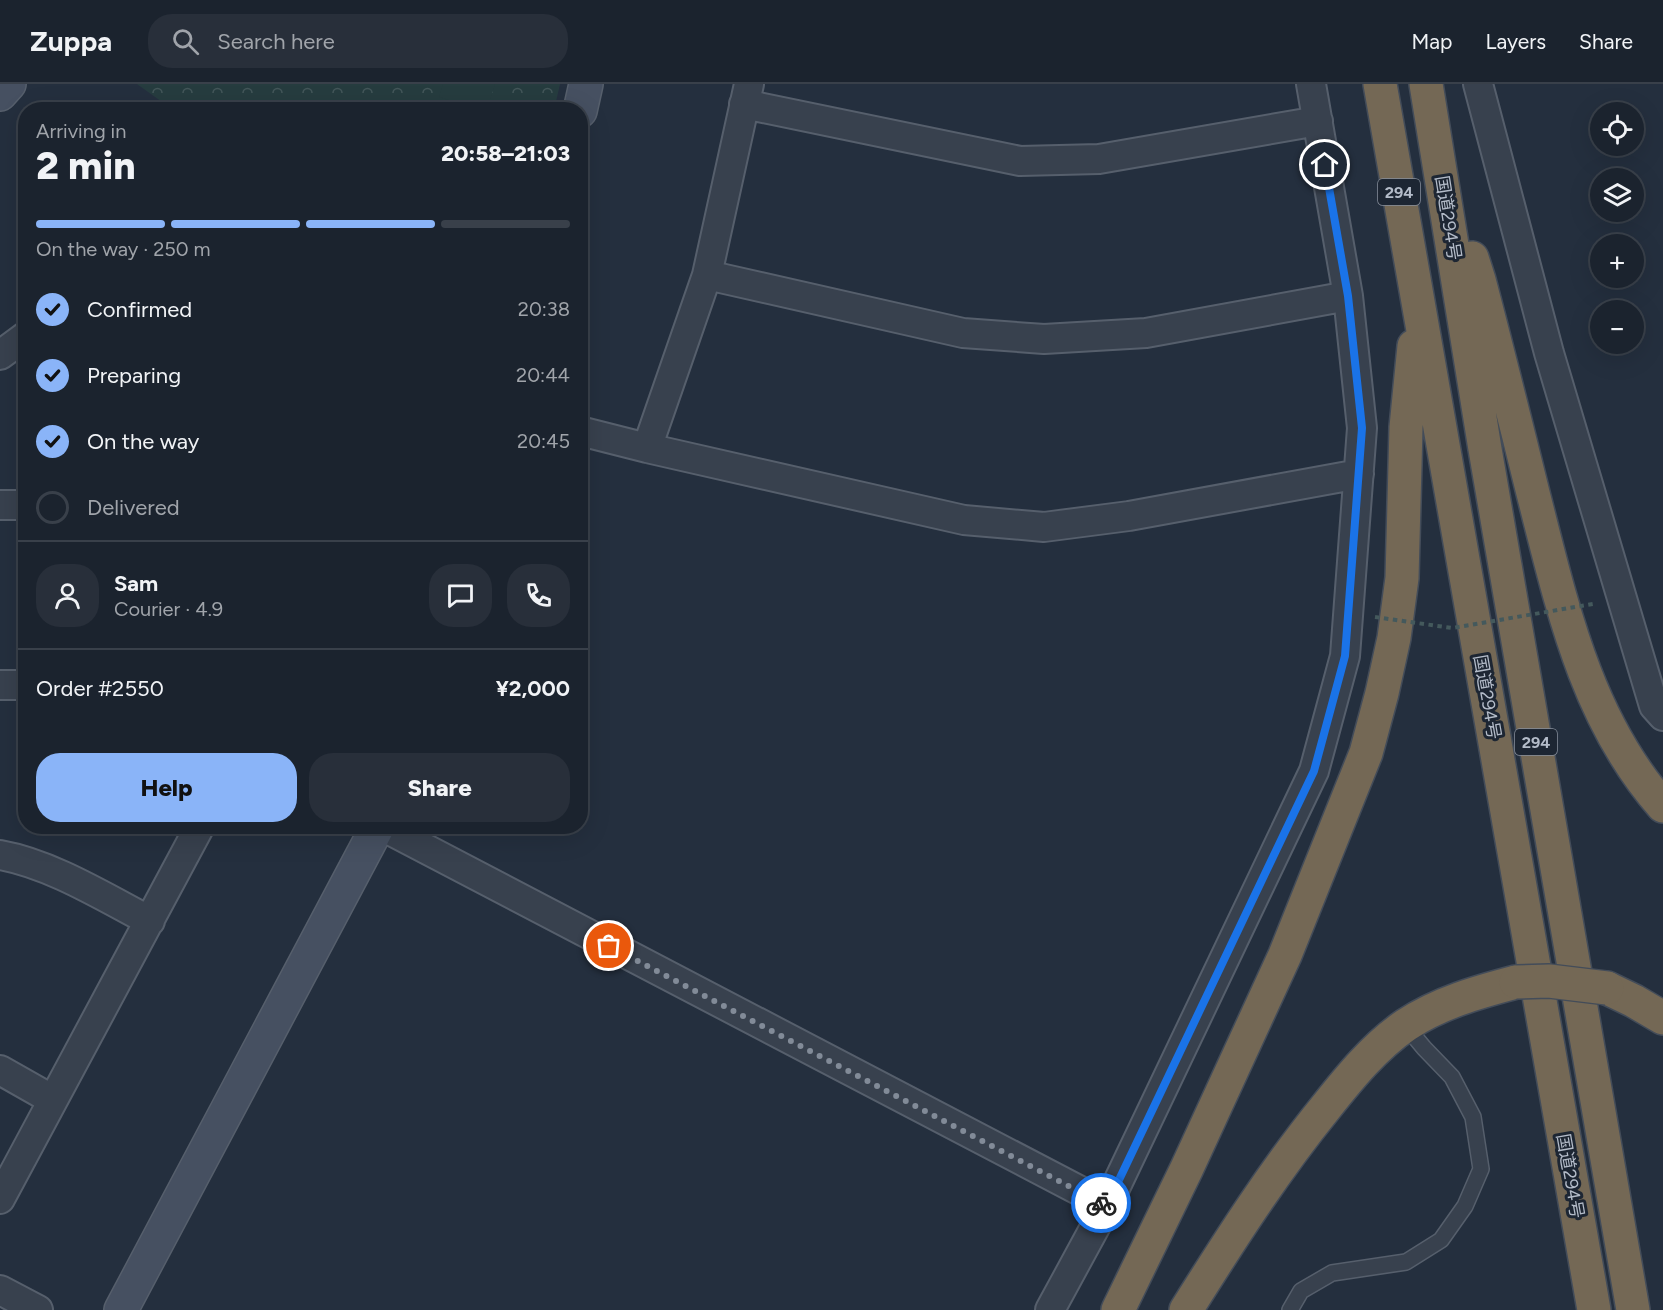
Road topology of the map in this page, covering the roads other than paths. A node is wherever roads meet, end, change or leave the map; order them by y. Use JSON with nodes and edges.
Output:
{"nodes":[{"id":1,"x":9,"y":84,"type":"edge"},
{"id":2,"x":586,"y":84,"type":"edge"},
{"id":3,"x":1311,"y":84,"type":"edge"},
{"id":4,"x":1380,"y":84,"type":"edge"},
{"id":5,"x":1426,"y":84,"type":"edge"},
{"id":6,"x":1478,"y":84,"type":"edge"},
{"id":7,"x":0,"y":94,"type":"edge"},
{"id":8,"x":746,"y":94,"type":"edge"},
{"id":9,"x":582,"y":102,"type":"edge"},
{"id":10,"x":1318,"y":121,"type":"junction"},
{"id":11,"x":1442,"y":174,"type":"junction"},
{"id":12,"x":707,"y":274,"type":"junction"},
{"id":13,"x":1348,"y":296,"type":"junction"},
{"id":14,"x":1418,"y":299,"type":"junction"},
{"id":15,"x":18,"y":342,"type":"edge"},
{"id":16,"x":0,"y":355,"type":"edge"},
{"id":17,"x":588,"y":433,"type":"edge"},
{"id":18,"x":647,"y":448,"type":"junction"},
{"id":19,"x":1359,"y":474,"type":"junction"},
{"id":20,"x":0,"y":505,"type":"edge"},
{"id":21,"x":18,"y":505,"type":"edge"},
{"id":22,"x":0,"y":685,"type":"edge"},
{"id":23,"x":18,"y":685,"type":"edge"},
{"id":24,"x":1663,"y":716,"type":"edge"},
{"id":25,"x":1663,"y":806,"type":"edge"},
{"id":26,"x":196,"y":834,"type":"edge"},
{"id":27,"x":376,"y":834,"type":"edge"},
{"id":28,"x":395,"y":834,"type":"edge"},
{"id":29,"x":0,"y":855,"type":"edge"},
{"id":30,"x":150,"y":921,"type":"junction"},
{"id":31,"x":1663,"y":1018,"type":"edge"},
{"id":32,"x":1406,"y":1025,"type":"junction"},
{"id":33,"x":0,"y":1070,"type":"edge"},
{"id":34,"x":53,"y":1100,"type":"junction"},
{"id":35,"x":0,"y":1199,"type":"edge"},
{"id":36,"x":1107,"y":1205,"type":"junction"},
{"id":37,"x":0,"y":1290,"type":"edge"},
{"id":38,"x":38,"y":1310,"type":"edge"},
{"id":39,"x":121,"y":1310,"type":"edge"},
{"id":40,"x":1050,"y":1310,"type":"edge"},
{"id":41,"x":1118,"y":1310,"type":"edge"},
{"id":42,"x":1186,"y":1310,"type":"edge"},
{"id":43,"x":1290,"y":1310,"type":"edge"},
{"id":44,"x":1594,"y":1310,"type":"edge"},
{"id":45,"x":1633,"y":1310,"type":"edge"}],
"edges":[{"from":1,"to":7,"type":"street"},
{"from":2,"to":9,"type":"street"},
{"from":3,"to":10,"type":"street"},
{"from":4,"to":14,"type":"highway","name":"国道294号","number":"294"},
{"from":5,"to":11,"type":"highway","name":"国道294号","number":"294"},
{"from":6,"to":24,"type":"street"},
{"from":8,"to":10,"type":"street"},
{"from":8,"to":12,"type":"street"},
{"from":10,"to":13,"type":"street"},
{"from":11,"to":25,"type":"highway"},
{"from":11,"to":45,"type":"highway","name":"国道294号","number":"294"},
{"from":12,"to":13,"type":"street"},
{"from":12,"to":18,"type":"street"},
{"from":13,"to":19,"type":"street"},
{"from":14,"to":41,"type":"highway"},
{"from":14,"to":44,"type":"highway","name":"国道294号","number":"294"},
{"from":15,"to":16,"type":"street"},
{"from":17,"to":18,"type":"street"},
{"from":18,"to":19,"type":"street"},
{"from":19,"to":36,"type":"street"},
{"from":20,"to":21,"type":"street"},
{"from":22,"to":23,"type":"street"},
{"from":26,"to":30,"type":"street"},
{"from":27,"to":39,"type":"street"},
{"from":28,"to":36,"type":"street"},
{"from":29,"to":30,"type":"street"},
{"from":30,"to":34,"type":"street"},
{"from":31,"to":32,"type":"highway","bridge":true},
{"from":32,"to":42,"type":"highway"},
{"from":32,"to":43,"type":"lane"},
{"from":33,"to":34,"type":"street"},
{"from":34,"to":35,"type":"street"},
{"from":36,"to":40,"type":"street"},
{"from":37,"to":38,"type":"street"}]}
